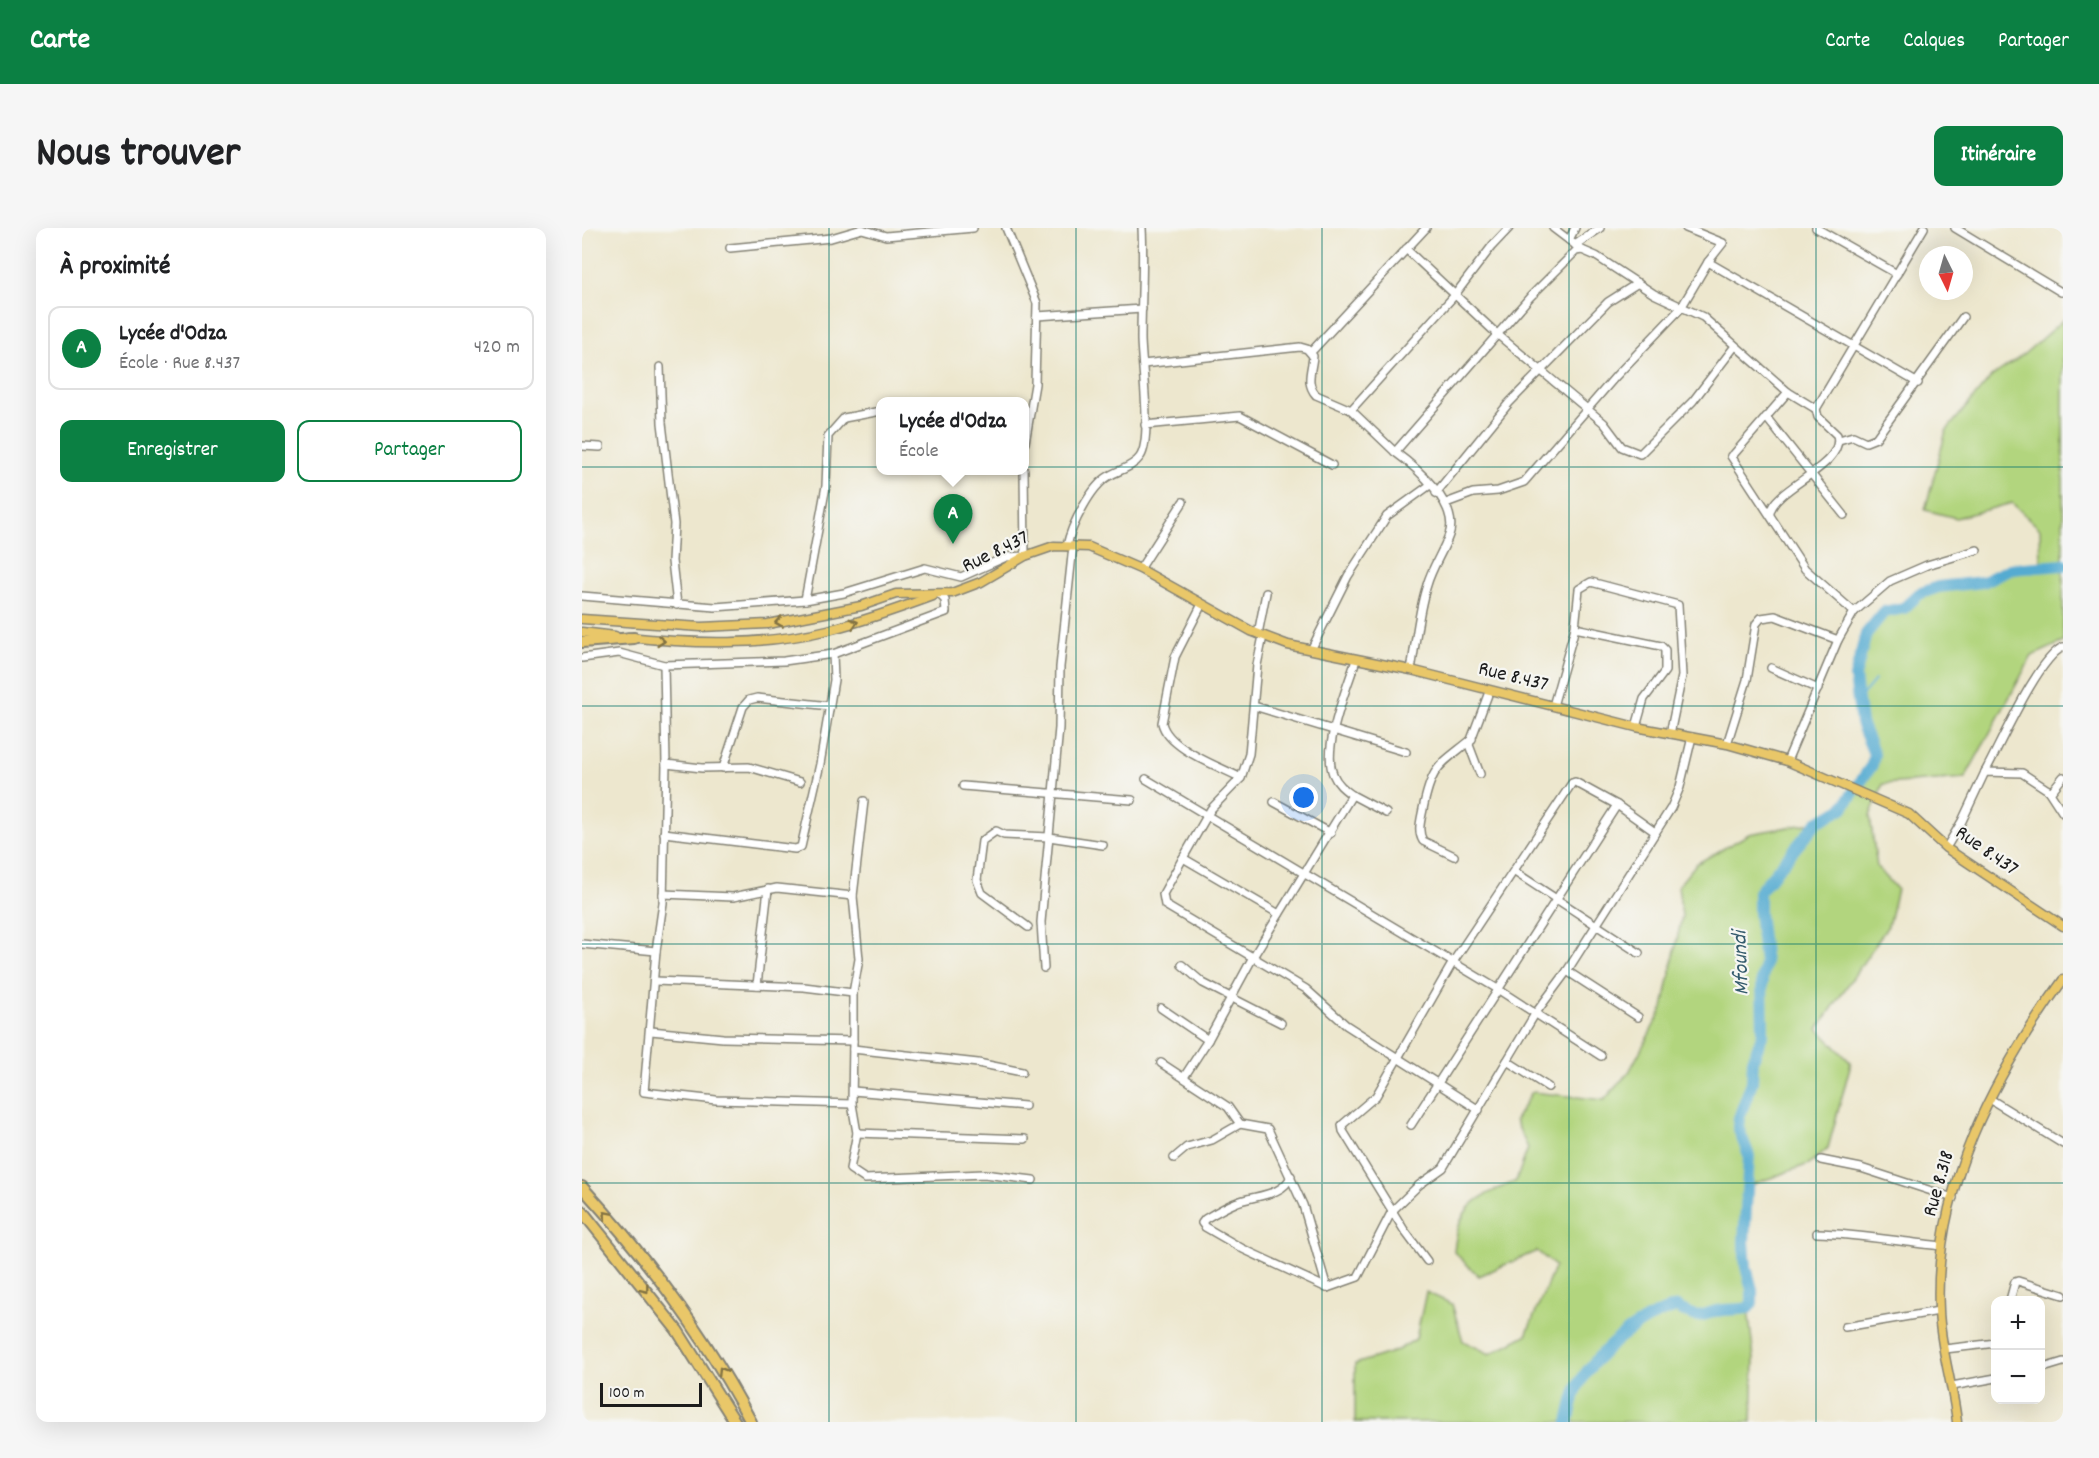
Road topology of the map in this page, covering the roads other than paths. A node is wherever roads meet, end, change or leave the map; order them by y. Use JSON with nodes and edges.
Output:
{"nodes":[{"id":1,"x":973,"y":228,"type":"edge"},
{"id":2,"x":1006,"y":228,"type":"edge"},
{"id":3,"x":1142,"y":228,"type":"edge"},
{"id":4,"x":1426,"y":228,"type":"edge"},
{"id":5,"x":1509,"y":228,"type":"edge"},
{"id":6,"x":1553,"y":228,"type":"edge"},
{"id":7,"x":1575,"y":228,"type":"edge"},
{"id":8,"x":1600,"y":228,"type":"edge"},
{"id":9,"x":1686,"y":228,"type":"edge"},
{"id":10,"x":1816,"y":228,"type":"edge"},
{"id":11,"x":1924,"y":228,"type":"edge"},
{"id":12,"x":1955,"y":228,"type":"edge"},
{"id":13,"x":1572,"y":243,"type":"junction"},
{"id":14,"x":729,"y":248,"type":"dead end"},
{"id":15,"x":1406,"y":249,"type":"junction"},
{"id":16,"x":1582,"y":250,"type":"junction"},
{"id":17,"x":1708,"y":262,"type":"junction"},
{"id":18,"x":1897,"y":274,"type":"junction"},
{"id":19,"x":1638,"y":283,"type":"junction"},
{"id":20,"x":2061,"y":292,"type":"dead end"},
{"id":21,"x":1454,"y":296,"type":"junction"},
{"id":22,"x":1681,"y":308,"type":"junction"},
{"id":23,"x":1142,"y":309,"type":"junction"},
{"id":24,"x":1037,"y":316,"type":"junction"},
{"id":25,"x":1963,"y":317,"type":"dead end"},
{"id":26,"x":1497,"y":334,"type":"junction"},
{"id":27,"x":1735,"y":346,"type":"junction"},
{"id":28,"x":1851,"y":347,"type":"junction"},
{"id":29,"x":1311,"y":352,"type":"junction"},
{"id":30,"x":1143,"y":364,"type":"junction"},
{"id":31,"x":660,"y":367,"type":"dead end"},
{"id":32,"x":1543,"y":370,"type":"junction"},
{"id":33,"x":1918,"y":383,"type":"junction"},
{"id":34,"x":1788,"y":392,"type":"junction"},
{"id":35,"x":1029,"y":397,"type":"edge"},
{"id":36,"x":1816,"y":409,"type":"junction"},
{"id":37,"x":1351,"y":410,"type":"junction"},
{"id":38,"x":1586,"y":410,"type":"junction"},
{"id":39,"x":876,"y":412,"type":"edge"},
{"id":40,"x":1766,"y":417,"type":"junction"},
{"id":41,"x":1145,"y":425,"type":"junction"},
{"id":42,"x":1839,"y":440,"type":"junction"},
{"id":43,"x":582,"y":446,"type":"edge"},
{"id":44,"x":600,"y":447,"type":"dead end"},
{"id":45,"x":1395,"y":452,"type":"junction"},
{"id":46,"x":1332,"y":465,"type":"dead end"},
{"id":47,"x":1812,"y":474,"type":"junction"},
{"id":48,"x":1024,"y":475,"type":"edge"},
{"id":49,"x":1430,"y":485,"type":"junction"},
{"id":50,"x":1436,"y":493,"type":"junction"},
{"id":51,"x":1183,"y":502,"type":"dead end"},
{"id":52,"x":1446,"y":503,"type":"junction"},
{"id":53,"x":1770,"y":513,"type":"junction"},
{"id":54,"x":1844,"y":515,"type":"dead end"},
{"id":55,"x":1070,"y":546,"type":"junction"},
{"id":56,"x":1977,"y":550,"type":"dead end"},
{"id":57,"x":1025,"y":556,"type":"junction"},
{"id":58,"x":1140,"y":569,"type":"junction"},
{"id":59,"x":1266,"y":592,"type":"dead end"},
{"id":60,"x":939,"y":594,"type":"junction"},
{"id":61,"x":582,"y":596,"type":"edge"},
{"id":62,"x":805,"y":600,"type":"junction"},
{"id":63,"x":677,"y":604,"type":"junction"},
{"id":64,"x":1202,"y":604,"type":"junction"},
{"id":65,"x":1854,"y":612,"type":"junction"},
{"id":66,"x":582,"y":619,"type":"edge"},
{"id":67,"x":1575,"y":628,"type":"junction"},
{"id":68,"x":582,"y":632,"type":"edge"},
{"id":69,"x":1260,"y":635,"type":"junction"},
{"id":70,"x":634,"y":638,"type":"junction"},
{"id":71,"x":1838,"y":640,"type":"junction"},
{"id":72,"x":582,"y":642,"type":"edge"},
{"id":73,"x":2063,"y":647,"type":"edge"},
{"id":74,"x":1311,"y":650,"type":"junction"},
{"id":75,"x":833,"y":654,"type":"junction"},
{"id":76,"x":582,"y":658,"type":"edge"},
{"id":77,"x":1356,"y":660,"type":"junction"},
{"id":78,"x":664,"y":665,"type":"junction"},
{"id":79,"x":1771,"y":668,"type":"dead end"},
{"id":80,"x":1411,"y":670,"type":"junction"},
{"id":81,"x":1818,"y":689,"type":"junction"},
{"id":82,"x":1490,"y":692,"type":"junction"},
{"id":83,"x":830,"y":706,"type":"junction"},
{"id":84,"x":1254,"y":706,"type":"junction"},
{"id":85,"x":1553,"y":706,"type":"junction"},
{"id":86,"x":1636,"y":727,"type":"junction"},
{"id":87,"x":1335,"y":730,"type":"junction"},
{"id":88,"x":1670,"y":734,"type":"junction"},
{"id":89,"x":1692,"y":737,"type":"junction"},
{"id":90,"x":1472,"y":738,"type":"junction"},
{"id":91,"x":1727,"y":744,"type":"junction"},
{"id":92,"x":1406,"y":752,"type":"dead end"},
{"id":93,"x":1787,"y":761,"type":"junction"},
{"id":94,"x":666,"y":764,"type":"junction"},
{"id":95,"x":723,"y":768,"type":"junction"},
{"id":96,"x":1985,"y":772,"type":"junction"},
{"id":97,"x":1480,"y":774,"type":"dead end"},
{"id":98,"x":2063,"y":777,"type":"edge"},
{"id":99,"x":1241,"y":778,"type":"junction"},
{"id":100,"x":1146,"y":779,"type":"dead end"},
{"id":101,"x":800,"y":782,"type":"dead end"},
{"id":102,"x":963,"y":786,"type":"dead end"},
{"id":103,"x":2048,"y":790,"type":"junction"},
{"id":104,"x":1052,"y":794,"type":"junction"},
{"id":105,"x":1352,"y":795,"type":"junction"},
{"id":106,"x":1132,"y":800,"type":"dead end"},
{"id":107,"x":864,"y":801,"type":"dead end"},
{"id":108,"x":1274,"y":802,"type":"dead end"},
{"id":109,"x":1617,"y":805,"type":"junction"},
{"id":110,"x":1386,"y":813,"type":"dead end"},
{"id":111,"x":2063,"y":813,"type":"edge"},
{"id":112,"x":1206,"y":816,"type":"junction"},
{"id":113,"x":664,"y":832,"type":"junction"},
{"id":114,"x":1655,"y":832,"type":"junction"},
{"id":115,"x":1331,"y":833,"type":"junction"},
{"id":116,"x":1048,"y":837,"type":"junction"},
{"id":117,"x":1103,"y":845,"type":"dead end"},
{"id":118,"x":1946,"y":848,"type":"junction"},
{"id":119,"x":1454,"y":856,"type":"dead end"},
{"id":120,"x":1182,"y":858,"type":"junction"},
{"id":121,"x":1515,"y":872,"type":"junction"},
{"id":122,"x":1305,"y":875,"type":"junction"},
{"id":123,"x":768,"y":889,"type":"junction"},
{"id":124,"x":663,"y":894,"type":"junction"},
{"id":125,"x":852,"y":896,"type":"junction"},
{"id":126,"x":1556,"y":897,"type":"junction"},
{"id":127,"x":1278,"y":914,"type":"junction"},
{"id":128,"x":1598,"y":924,"type":"junction"},
{"id":129,"x":2063,"y":926,"type":"edge"},
{"id":130,"x":1028,"y":927,"type":"dead end"},
{"id":131,"x":582,"y":944,"type":"edge"},
{"id":132,"x":656,"y":951,"type":"junction"},
{"id":133,"x":1639,"y":953,"type":"dead end"},
{"id":134,"x":1253,"y":957,"type":"junction"},
{"id":135,"x":1453,"y":962,"type":"junction"},
{"id":136,"x":1182,"y":965,"type":"dead end"},
{"id":137,"x":1044,"y":968,"type":"dead end"},
{"id":138,"x":1567,"y":971,"type":"junction"},
{"id":139,"x":2063,"y":980,"type":"edge"},
{"id":140,"x":654,"y":981,"type":"junction"},
{"id":141,"x":757,"y":985,"type":"junction"},
{"id":142,"x":1497,"y":988,"type":"junction"},
{"id":143,"x":2060,"y":989,"type":"edge"},
{"id":144,"x":853,"y":993,"type":"junction"},
{"id":145,"x":1232,"y":998,"type":"junction"},
{"id":146,"x":1161,"y":1008,"type":"dead end"},
{"id":147,"x":1534,"y":1014,"type":"junction"},
{"id":148,"x":1638,"y":1017,"type":"dead end"},
{"id":149,"x":1281,"y":1023,"type":"dead end"},
{"id":150,"x":651,"y":1032,"type":"junction"},
{"id":151,"x":1208,"y":1040,"type":"junction"},
{"id":152,"x":853,"y":1041,"type":"junction"},
{"id":153,"x":853,"y":1049,"type":"junction"},
{"id":154,"x":1601,"y":1056,"type":"dead end"},
{"id":155,"x":1397,"y":1058,"type":"junction"},
{"id":156,"x":1507,"y":1061,"type":"junction"},
{"id":157,"x":1161,"y":1063,"type":"dead end"},
{"id":158,"x":1022,"y":1072,"type":"dead end"},
{"id":159,"x":1184,"y":1077,"type":"junction"},
{"id":160,"x":1438,"y":1085,"type":"junction"},
{"id":161,"x":1548,"y":1087,"type":"dead end"},
{"id":162,"x":852,"y":1091,"type":"junction"},
{"id":163,"x":1990,"y":1099,"type":"junction"},
{"id":164,"x":852,"y":1104,"type":"junction"},
{"id":165,"x":1025,"y":1106,"type":"dead end"},
{"id":166,"x":1479,"y":1110,"type":"junction"},
{"id":167,"x":1240,"y":1124,"type":"junction"},
{"id":168,"x":1411,"y":1125,"type":"dead end"},
{"id":169,"x":857,"y":1133,"type":"junction"},
{"id":170,"x":1025,"y":1139,"type":"dead end"},
{"id":171,"x":2063,"y":1144,"type":"edge"},
{"id":172,"x":1174,"y":1158,"type":"dead end"},
{"id":173,"x":1821,"y":1160,"type":"dead end"},
{"id":174,"x":1291,"y":1176,"type":"junction"},
{"id":175,"x":1033,"y":1180,"type":"dead end"},
{"id":176,"x":582,"y":1187,"type":"edge"},
{"id":177,"x":1953,"y":1198,"type":"junction"},
{"id":178,"x":582,"y":1211,"type":"edge"},
{"id":179,"x":1392,"y":1211,"type":"junction"},
{"id":180,"x":1817,"y":1233,"type":"dead end"},
{"id":181,"x":1942,"y":1246,"type":"junction"},
{"id":182,"x":1427,"y":1260,"type":"dead end"},
{"id":183,"x":1327,"y":1288,"type":"junction"},
{"id":184,"x":2063,"y":1295,"type":"edge"},
{"id":185,"x":2011,"y":1296,"type":"edge"},
{"id":186,"x":1939,"y":1311,"type":"junction"},
{"id":187,"x":1845,"y":1327,"type":"dead end"},
{"id":188,"x":1991,"y":1343,"type":"edge"},
{"id":189,"x":1945,"y":1349,"type":"junction"},
{"id":190,"x":2063,"y":1362,"type":"edge"},
{"id":191,"x":2045,"y":1367,"type":"edge"},
{"id":192,"x":1991,"y":1379,"type":"edge"},
{"id":193,"x":1952,"y":1386,"type":"junction"},
{"id":194,"x":735,"y":1422,"type":"edge"},
{"id":195,"x":752,"y":1422,"type":"edge"},
{"id":196,"x":1957,"y":1422,"type":"edge"}],
"edges":[{"from":1,"to":14,"type":"street"},
{"from":2,"to":24,"type":"street"},
{"from":3,"to":23,"type":"street"},
{"from":4,"to":15,"type":"street"},
{"from":5,"to":21,"type":"street"},
{"from":6,"to":13,"type":"street"},
{"from":7,"to":13,"type":"street"},
{"from":8,"to":13,"type":"street"},
{"from":9,"to":17,"type":"street"},
{"from":10,"to":18,"type":"street"},
{"from":11,"to":18,"type":"street"},
{"from":12,"to":20,"type":"street"},
{"from":13,"to":16,"type":"street"},
{"from":15,"to":21,"type":"street"},
{"from":15,"to":29,"type":"street"},
{"from":16,"to":19,"type":"street"},
{"from":16,"to":26,"type":"street"},
{"from":17,"to":22,"type":"street"},
{"from":17,"to":28,"type":"street"},
{"from":18,"to":28,"type":"street"},
{"from":19,"to":22,"type":"street"},
{"from":19,"to":32,"type":"street"},
{"from":21,"to":26,"type":"street"},
{"from":21,"to":37,"type":"street"},
{"from":22,"to":27,"type":"street"},
{"from":22,"to":38,"type":"street"},
{"from":23,"to":24,"type":"street"},
{"from":23,"to":30,"type":"street"},
{"from":24,"to":35,"type":"street"},
{"from":25,"to":33,"type":"street"},
{"from":26,"to":32,"type":"street"},
{"from":26,"to":45,"type":"street"},
{"from":27,"to":34,"type":"street"},
{"from":27,"to":38,"type":"street"},
{"from":28,"to":33,"type":"street"},
{"from":28,"to":36,"type":"street"},
{"from":29,"to":30,"type":"street"},
{"from":29,"to":37,"type":"street"},
{"from":30,"to":41,"type":"street"},
{"from":31,"to":63,"type":"street"},
{"from":32,"to":38,"type":"street"},
{"from":32,"to":50,"type":"street"},
{"from":33,"to":42,"type":"street"},
{"from":34,"to":36,"type":"street"},
{"from":34,"to":40,"type":"street"},
{"from":36,"to":42,"type":"street"},
{"from":37,"to":45,"type":"street"},
{"from":38,"to":52,"type":"street"},
{"from":39,"to":62,"type":"street"},
{"from":40,"to":47,"type":"street"},
{"from":40,"to":53,"type":"street"},
{"from":41,"to":46,"type":"street"},
{"from":41,"to":55,"type":"street"},
{"from":42,"to":47,"type":"street"},
{"from":43,"to":44,"type":"street"},
{"from":45,"to":49,"type":"street"},
{"from":47,"to":53,"type":"street"},
{"from":47,"to":54,"type":"street"},
{"from":48,"to":57,"type":"street"},
{"from":49,"to":50,"type":"street"},
{"from":49,"to":74,"type":"street"},
{"from":50,"to":52,"type":"street"},
{"from":51,"to":58,"type":"street"},
{"from":52,"to":80,"type":"street"},
{"from":53,"to":65,"type":"street"},
{"from":55,"to":57,"type":"main road","name":"Rue 8.437"},
{"from":55,"to":58,"type":"main road","name":"Rue 8.437"},
{"from":55,"to":104,"type":"street"},
{"from":56,"to":65,"type":"street"},
{"from":57,"to":60,"type":"main road","name":"Rue 8.437"},
{"from":57,"to":62,"type":"street"},
{"from":58,"to":64,"type":"main road","name":"Rue 8.437"},
{"from":59,"to":69,"type":"street"},
{"from":60,"to":66,"type":"main road","name":"Rue 8.437","one_way":true},
{"from":70,"to":60,"type":"main road","name":"Rue 8.437","one_way":true},
{"from":60,"to":75,"type":"street"},
{"from":61,"to":63,"type":"street"},
{"from":62,"to":63,"type":"street"},
{"from":64,"to":69,"type":"main road","name":"Rue 8.437"},
{"from":64,"to":99,"type":"street"},
{"from":65,"to":71,"type":"street"},
{"from":67,"to":85,"type":"street"},
{"from":67,"to":86,"type":"street"},
{"from":67,"to":88,"type":"street"},
{"from":68,"to":70,"type":"main road","name":"Rue 8.437"},
{"from":69,"to":74,"type":"main road","name":"Rue 8.437"},
{"from":69,"to":84,"type":"street"},
{"from":70,"to":72,"type":"highway"},
{"from":71,"to":81,"type":"street"},
{"from":71,"to":91,"type":"street"},
{"from":73,"to":96,"type":"street"},
{"from":74,"to":77,"type":"main road","name":"Rue 8.437"},
{"from":75,"to":78,"type":"street"},
{"from":75,"to":83,"type":"street"},
{"from":76,"to":78,"type":"street"},
{"from":77,"to":80,"type":"main road","name":"Rue 8.437"},
{"from":77,"to":87,"type":"street"},
{"from":78,"to":94,"type":"street"},
{"from":79,"to":81,"type":"street"},
{"from":80,"to":82,"type":"main road","name":"Rue 8.437"},
{"from":81,"to":93,"type":"street"},
{"from":82,"to":85,"type":"main road","name":"Rue 8.437"},
{"from":82,"to":90,"type":"street"},
{"from":83,"to":95,"type":"street"},
{"from":83,"to":113,"type":"street"},
{"from":84,"to":87,"type":"street"},
{"from":84,"to":99,"type":"street"},
{"from":85,"to":86,"type":"main road","name":"Rue 8.437"},
{"from":86,"to":88,"type":"main road","name":"Rue 8.437"},
{"from":87,"to":92,"type":"street"},
{"from":87,"to":105,"type":"street"},
{"from":88,"to":89,"type":"main road","name":"Rue 8.437"},
{"from":89,"to":91,"type":"main road","name":"Rue 8.437"},
{"from":89,"to":114,"type":"street"},
{"from":90,"to":97,"type":"street"},
{"from":90,"to":119,"type":"street"},
{"from":91,"to":93,"type":"main road","name":"Rue 8.437"},
{"from":93,"to":118,"type":"main road","name":"Rue 8.437"},
{"from":94,"to":95,"type":"street"},
{"from":94,"to":113,"type":"street"},
{"from":95,"to":101,"type":"street"},
{"from":96,"to":103,"type":"street"},
{"from":96,"to":118,"type":"street"},
{"from":98,"to":103,"type":"street"},
{"from":99,"to":112,"type":"street"},
{"from":100,"to":112,"type":"street"},
{"from":102,"to":104,"type":"street"},
{"from":103,"to":111,"type":"street"},
{"from":104,"to":106,"type":"street"},
{"from":104,"to":116,"type":"street"},
{"from":105,"to":110,"type":"street"},
{"from":105,"to":115,"type":"street"},
{"from":107,"to":125,"type":"street"},
{"from":108,"to":115,"type":"street"},
{"from":109,"to":114,"type":"street"},
{"from":109,"to":121,"type":"street"},
{"from":109,"to":126,"type":"street"},
{"from":112,"to":120,"type":"street"},
{"from":112,"to":122,"type":"street"},
{"from":113,"to":124,"type":"street"},
{"from":114,"to":128,"type":"street"},
{"from":115,"to":122,"type":"street"},
{"from":116,"to":117,"type":"street"},
{"from":116,"to":130,"type":"street"},
{"from":116,"to":137,"type":"street"},
{"from":118,"to":129,"type":"main road","name":"Rue 8.437"},
{"from":120,"to":127,"type":"street"},
{"from":120,"to":134,"type":"street"},
{"from":121,"to":126,"type":"street"},
{"from":121,"to":135,"type":"street"},
{"from":122,"to":127,"type":"street"},
{"from":122,"to":135,"type":"street"},
{"from":123,"to":124,"type":"street"},
{"from":123,"to":125,"type":"street"},
{"from":123,"to":141,"type":"street"},
{"from":124,"to":132,"type":"street"},
{"from":125,"to":144,"type":"street"},
{"from":126,"to":128,"type":"street"},
{"from":126,"to":142,"type":"street"},
{"from":127,"to":134,"type":"street"},
{"from":128,"to":133,"type":"street"},
{"from":128,"to":138,"type":"street"},
{"from":131,"to":132,"type":"street"},
{"from":132,"to":140,"type":"street"},
{"from":134,"to":145,"type":"street"},
{"from":134,"to":155,"type":"street"},
{"from":135,"to":142,"type":"street"},
{"from":135,"to":155,"type":"street"},
{"from":136,"to":145,"type":"street"},
{"from":138,"to":147,"type":"street"},
{"from":138,"to":148,"type":"street"},
{"from":139,"to":143,"type":"main road","name":"Rue 8.318"},
{"from":140,"to":141,"type":"street"},
{"from":140,"to":150,"type":"street"},
{"from":141,"to":144,"type":"street"},
{"from":142,"to":147,"type":"street"},
{"from":142,"to":160,"type":"street"},
{"from":143,"to":163,"type":"main road","name":"Rue 8.318"},
{"from":144,"to":152,"type":"street"},
{"from":145,"to":149,"type":"street"},
{"from":145,"to":151,"type":"street"},
{"from":146,"to":151,"type":"street"},
{"from":147,"to":154,"type":"street"},
{"from":147,"to":156,"type":"street"},
{"from":150,"to":152,"type":"street"},
{"from":150,"to":164,"type":"street"},
{"from":151,"to":159,"type":"street"},
{"from":152,"to":153,"type":"street"},
{"from":153,"to":158,"type":"street"},
{"from":153,"to":162,"type":"street"},
{"from":155,"to":160,"type":"street"},
{"from":155,"to":179,"type":"street"},
{"from":156,"to":161,"type":"street"},
{"from":156,"to":166,"type":"street"},
{"from":157,"to":159,"type":"street"},
{"from":159,"to":167,"type":"street"},
{"from":160,"to":166,"type":"street"},
{"from":160,"to":168,"type":"street"},
{"from":162,"to":164,"type":"street"},
{"from":162,"to":165,"type":"street"},
{"from":163,"to":171,"type":"street"},
{"from":163,"to":177,"type":"main road","name":"Rue 8.318"},
{"from":164,"to":169,"type":"street"},
{"from":166,"to":179,"type":"street"},
{"from":167,"to":172,"type":"street"},
{"from":167,"to":174,"type":"street"},
{"from":169,"to":170,"type":"street"},
{"from":169,"to":175,"type":"street"},
{"from":173,"to":177,"type":"street"},
{"from":174,"to":183,"type":"street"},
{"from":174,"to":183,"type":"street"},
{"from":195,"to":176,"type":"highway","one_way":true},
{"from":177,"to":181,"type":"main road","name":"Rue 8.318"},
{"from":178,"to":194,"type":"highway","one_way":true},
{"from":179,"to":182,"type":"street"},
{"from":179,"to":183,"type":"street"},
{"from":180,"to":181,"type":"street"},
{"from":181,"to":186,"type":"main road","name":"Rue 8.318"},
{"from":184,"to":185,"type":"street"},
{"from":186,"to":187,"type":"street"},
{"from":186,"to":189,"type":"main road","name":"Rue 8.318"},
{"from":188,"to":189,"type":"street"},
{"from":189,"to":193,"type":"main road","name":"Rue 8.318"},
{"from":190,"to":191,"type":"street"},
{"from":192,"to":193,"type":"street"},
{"from":193,"to":196,"type":"main road","name":"Rue 8.318"}]}
